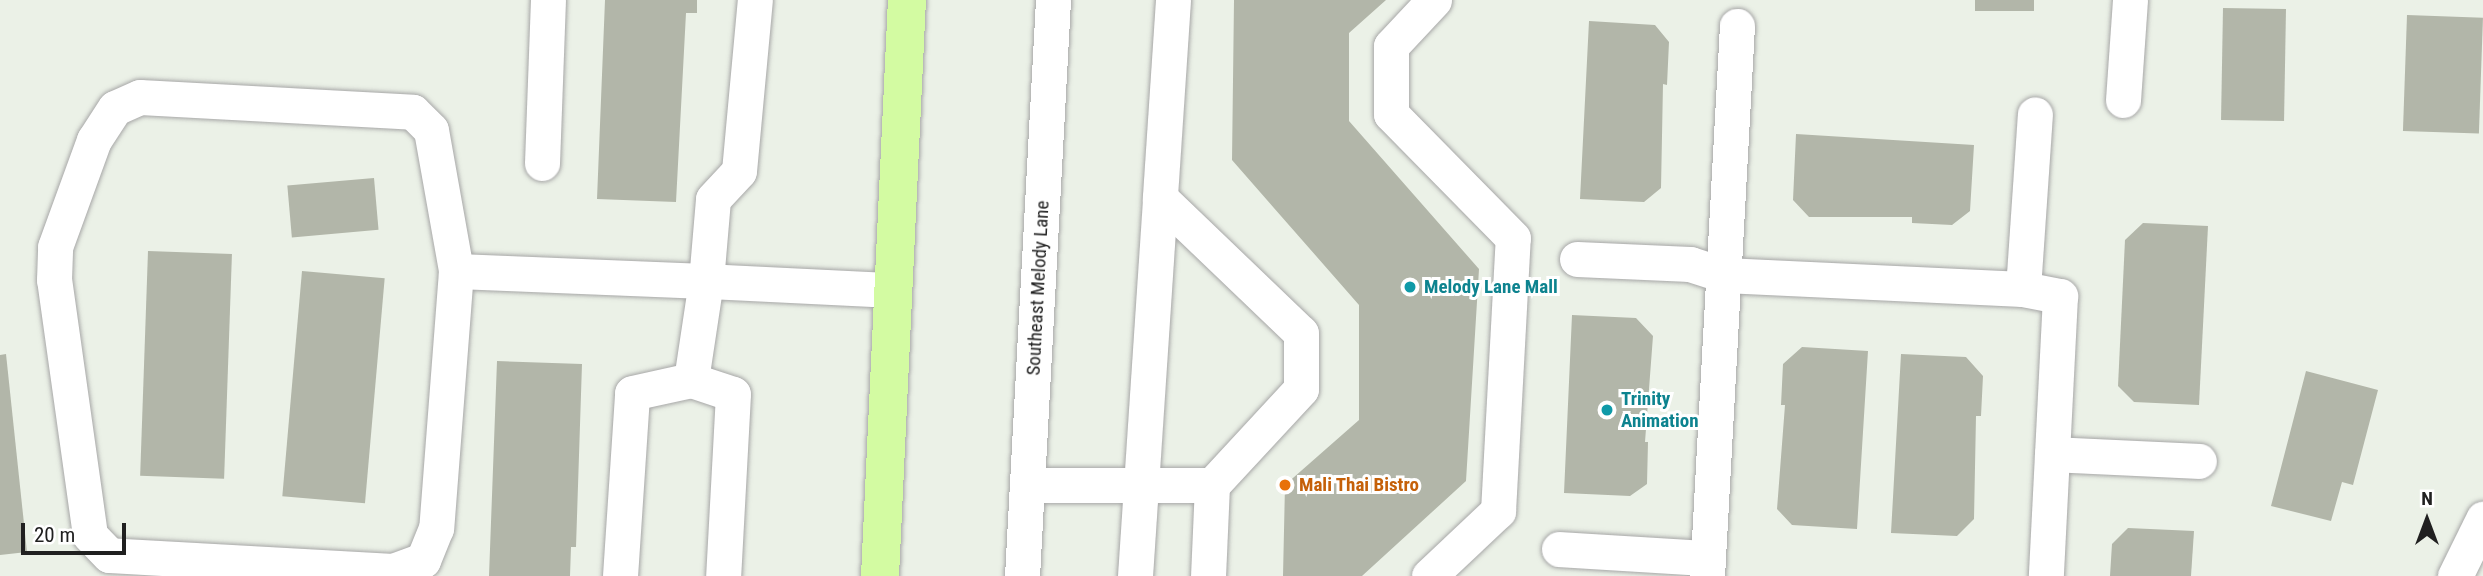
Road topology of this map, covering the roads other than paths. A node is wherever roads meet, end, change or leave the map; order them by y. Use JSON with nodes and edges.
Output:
{"nodes":[{"id":1,"x":548,"y":0,"type":"edge"},
{"id":2,"x":755,"y":0,"type":"edge"},
{"id":3,"x":907,"y":0,"type":"edge"},
{"id":4,"x":1053,"y":0,"type":"edge"},
{"id":5,"x":1173,"y":0,"type":"edge"},
{"id":6,"x":1434,"y":0,"type":"edge"},
{"id":7,"x":2130,"y":0,"type":"edge"},
{"id":8,"x":1737,"y":26,"type":"dead end"},
{"id":9,"x":2123,"y":100,"type":"dead end"},
{"id":10,"x":2035,"y":114,"type":"dead end"},
{"id":11,"x":542,"y":163,"type":"dead end"},
{"id":12,"x":1160,"y":198,"type":"junction"},
{"id":13,"x":1577,"y":259,"type":"dead end"},
{"id":14,"x":456,"y":271,"type":"junction"},
{"id":15,"x":1724,"y":275,"type":"junction"},
{"id":16,"x":706,"y":281,"type":"junction"},
{"id":17,"x":2023,"y":289,"type":"junction"},
{"id":18,"x":891,"y":290,"type":"junction"},
{"id":19,"x":691,"y":380,"type":"junction"},
{"id":20,"x":2052,"y":454,"type":"junction"},
{"id":21,"x":2199,"y":461,"type":"dead end"},
{"id":22,"x":1028,"y":485,"type":"junction"},
{"id":23,"x":1212,"y":485,"type":"junction"},
{"id":24,"x":1138,"y":487,"type":"junction"},
{"id":25,"x":2483,"y":519,"type":"edge"},
{"id":26,"x":1559,"y":549,"type":"dead end"},
{"id":27,"x":1707,"y":567,"type":"edge"},
{"id":28,"x":620,"y":576,"type":"edge"},
{"id":29,"x":723,"y":576,"type":"edge"},
{"id":30,"x":880,"y":576,"type":"edge"},
{"id":31,"x":1022,"y":576,"type":"edge"},
{"id":32,"x":1135,"y":576,"type":"edge"},
{"id":33,"x":1208,"y":576,"type":"edge"},
{"id":34,"x":1429,"y":576,"type":"edge"},
{"id":35,"x":2046,"y":576,"type":"edge"},
{"id":36,"x":2455,"y":576,"type":"edge"}],
"edges":[{"from":1,"to":11,"type":"street"},
{"from":2,"to":16,"type":"street"},
{"from":3,"to":18,"type":"main road"},
{"from":4,"to":22,"type":"street","name":"Southeast Melody Lane"},
{"from":5,"to":12,"type":"street"},
{"from":6,"to":34,"type":"street"},
{"from":7,"to":9,"type":"street"},
{"from":8,"to":15,"type":"street"},
{"from":10,"to":17,"type":"street"},
{"from":12,"to":23,"type":"street"},
{"from":12,"to":24,"type":"street"},
{"from":13,"to":15,"type":"street"},
{"from":14,"to":14,"type":"street"},
{"from":14,"to":16,"type":"street"},
{"from":15,"to":17,"type":"street"},
{"from":15,"to":27,"type":"street"},
{"from":16,"to":18,"type":"street"},
{"from":16,"to":19,"type":"street"},
{"from":17,"to":20,"type":"street"},
{"from":18,"to":30,"type":"main road"},
{"from":19,"to":28,"type":"street"},
{"from":19,"to":29,"type":"street"},
{"from":20,"to":21,"type":"street"},
{"from":20,"to":35,"type":"street"},
{"from":22,"to":24,"type":"street"},
{"from":22,"to":31,"type":"street","name":"Southeast Melody Lane"},
{"from":23,"to":24,"type":"street"},
{"from":23,"to":33,"type":"street"},
{"from":24,"to":32,"type":"street"},
{"from":25,"to":36,"type":"street"},
{"from":26,"to":27,"type":"street"}]}
